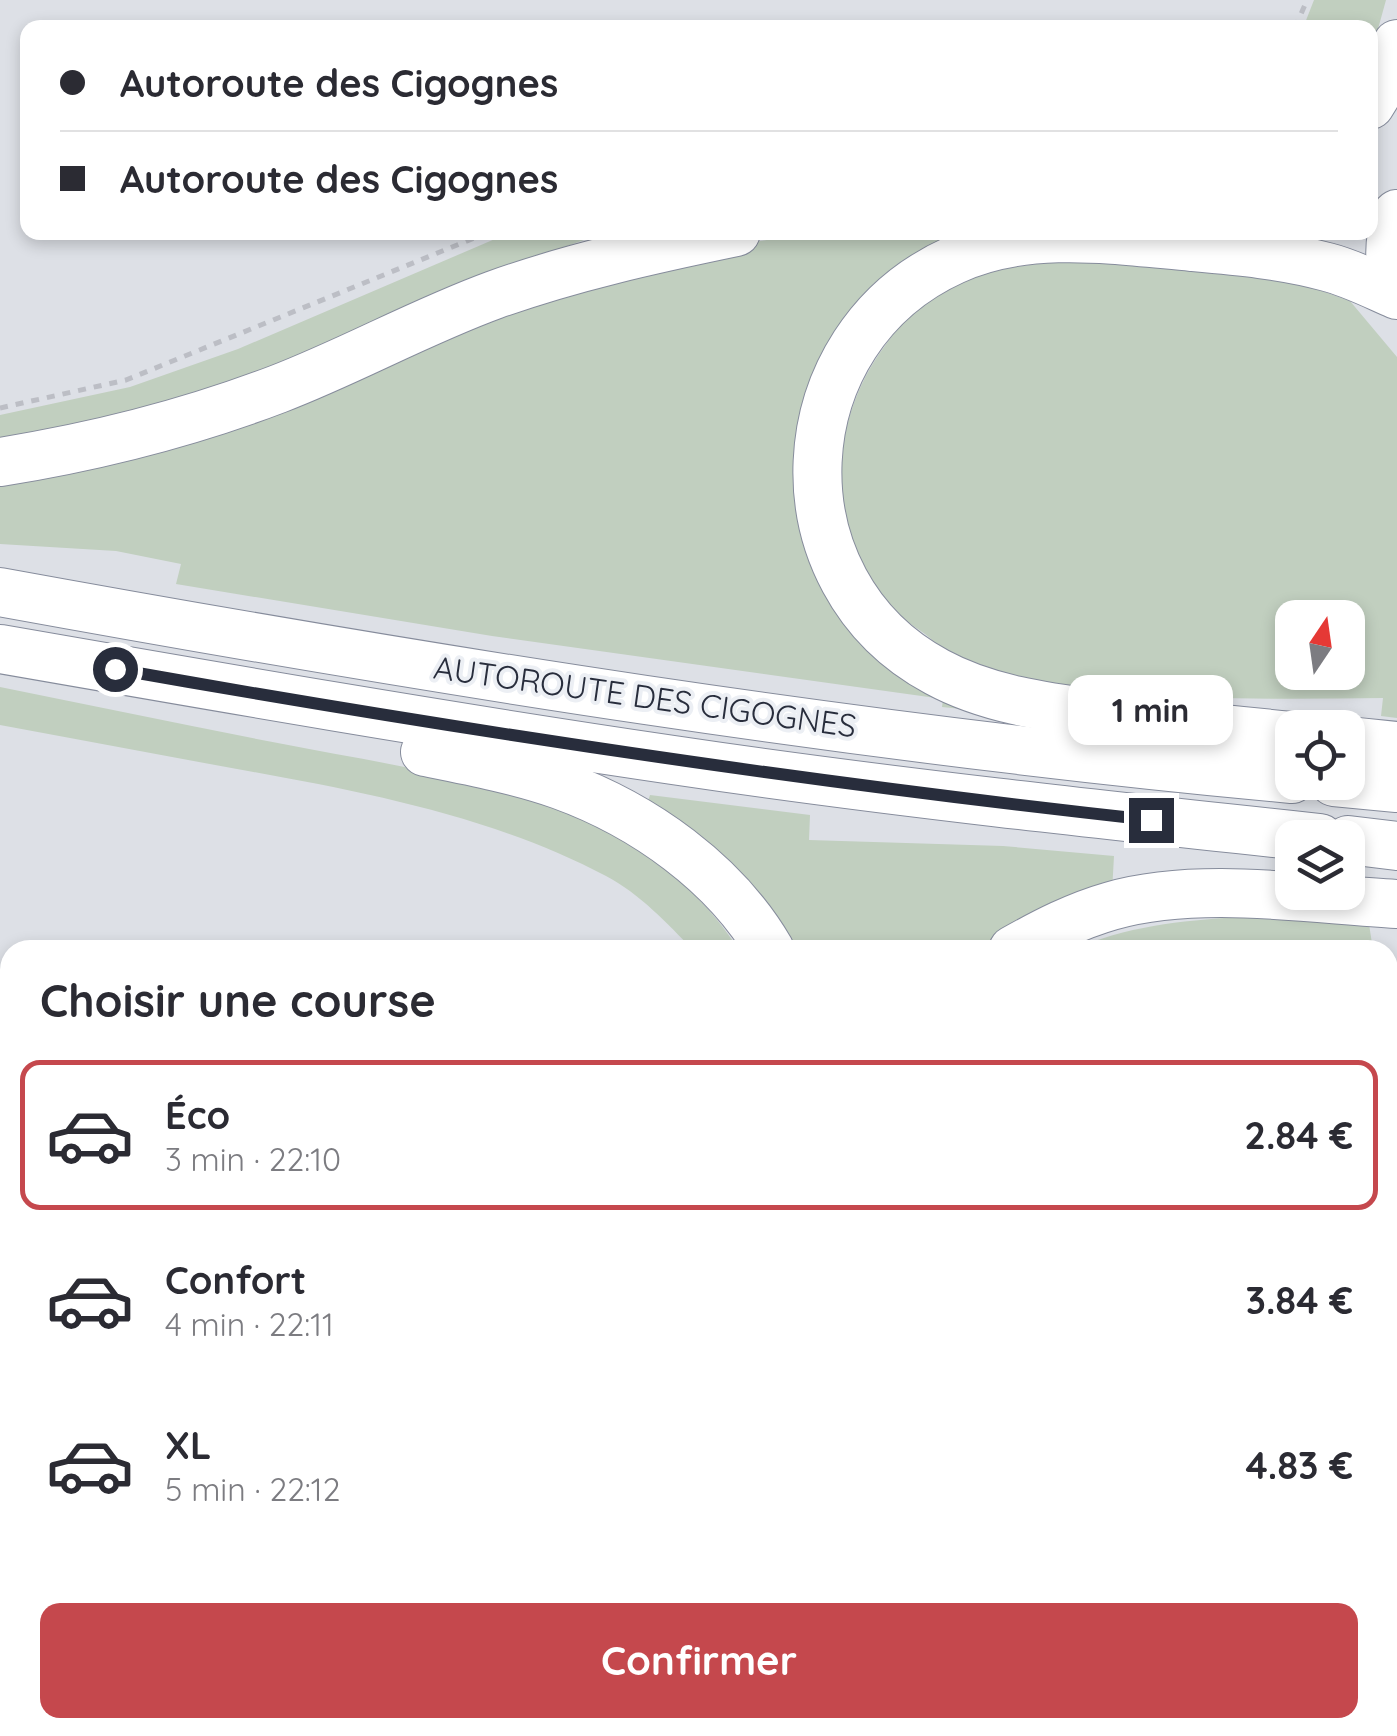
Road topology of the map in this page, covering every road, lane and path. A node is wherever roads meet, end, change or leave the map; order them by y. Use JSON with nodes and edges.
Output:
{"nodes":[{"id":1,"x":1397,"y":44,"type":"edge"},
{"id":2,"x":1378,"y":92,"type":"edge"},
{"id":3,"x":1397,"y":212,"type":"edge"},
{"id":4,"x":469,"y":240,"type":"edge"},
{"id":5,"x":701,"y":240,"type":"edge"},
{"id":6,"x":1040,"y":240,"type":"edge"},
{"id":7,"x":1109,"y":240,"type":"edge"},
{"id":8,"x":1397,"y":292,"type":"edge"},
{"id":9,"x":0,"y":408,"type":"edge"},
{"id":10,"x":0,"y":462,"type":"edge"},
{"id":11,"x":0,"y":592,"type":"edge"},
{"id":12,"x":0,"y":650,"type":"edge"},
{"id":13,"x":1275,"y":734,"type":"edge"},
{"id":14,"x":1365,"y":743,"type":"edge"},
{"id":15,"x":1397,"y":746,"type":"edge"},
{"id":16,"x":1275,"y":777,"type":"edge"},
{"id":17,"x":1365,"y":785,"type":"edge"},
{"id":18,"x":1397,"y":788,"type":"edge"},
{"id":19,"x":1275,"y":833,"type":"edge"},
{"id":20,"x":1365,"y":842,"type":"edge"},
{"id":21,"x":1397,"y":846,"type":"edge"},
{"id":22,"x":1397,"y":904,"type":"edge"},
{"id":23,"x":763,"y":940,"type":"edge"},
{"id":24,"x":1031,"y":940,"type":"edge"}],
"edges":[{"from":1,"to":2,"type":"highway"},
{"from":3,"to":8,"type":"highway"},
{"from":4,"to":9,"type":"path"},
{"from":5,"to":10,"type":"highway"},
{"from":6,"to":13,"type":"highway"},
{"from":7,"to":8,"type":"highway"},
{"from":11,"to":16,"type":"highway","name":"AUTOROUTE DES CIGOGNES"},
{"from":12,"to":19,"type":"highway","name":"AUTOROUTE DES CIGOGNES"},
{"from":12,"to":23,"type":"highway"},
{"from":14,"to":15,"type":"highway"},
{"from":17,"to":18,"type":"highway"},
{"from":20,"to":21,"type":"highway"},
{"from":22,"to":24,"type":"highway"}]}
